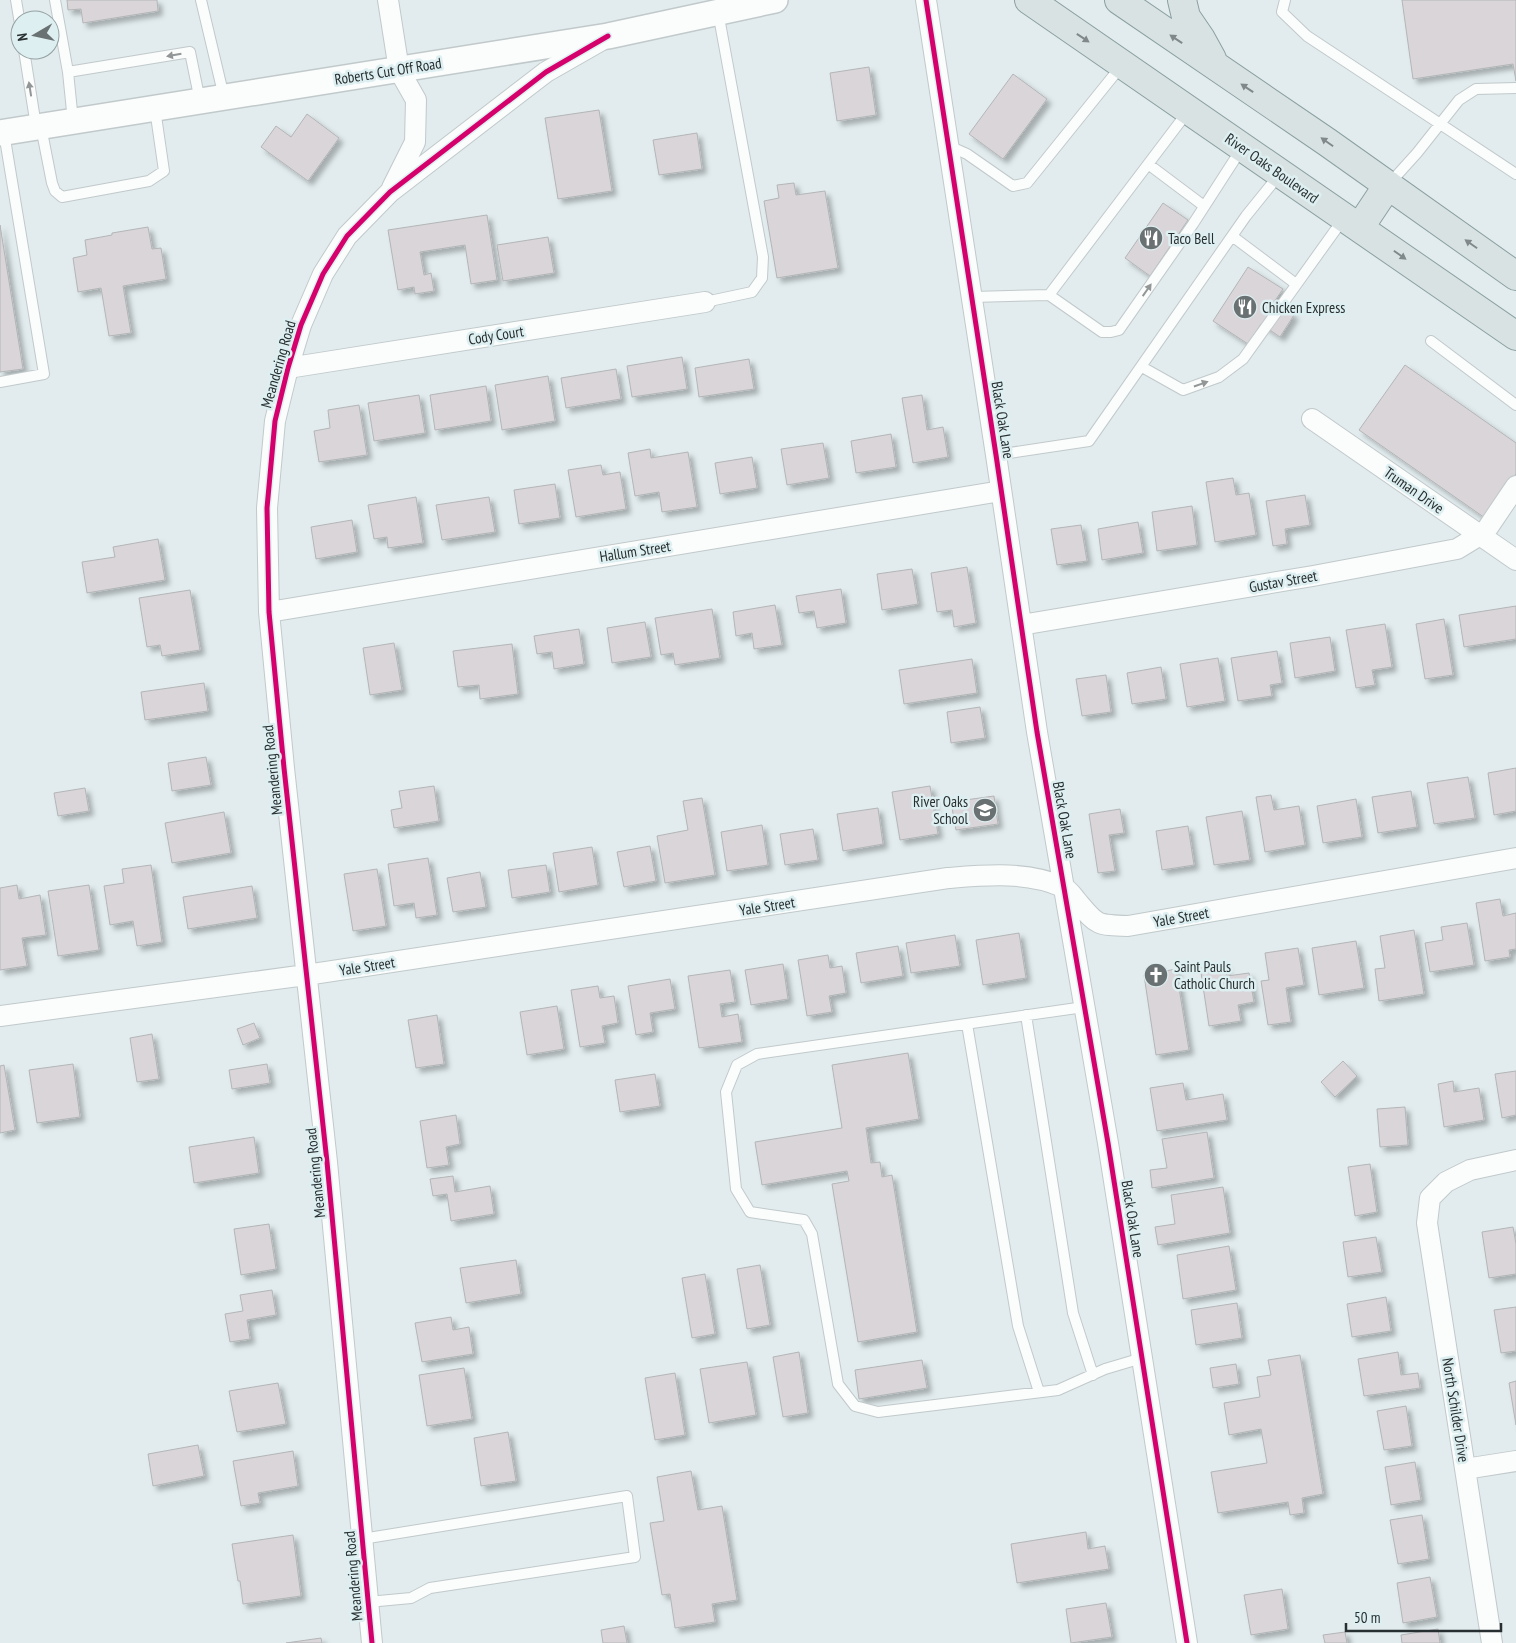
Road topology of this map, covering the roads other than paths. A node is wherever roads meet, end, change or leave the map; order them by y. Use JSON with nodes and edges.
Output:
{"nodes":[{"id":1,"x":55,"y":0,"type":"edge"},
{"id":2,"x":201,"y":0,"type":"edge"},
{"id":3,"x":388,"y":0,"type":"edge"},
{"id":4,"x":775,"y":0,"type":"edge"},
{"id":5,"x":926,"y":0,"type":"edge"},
{"id":6,"x":1119,"y":0,"type":"edge"},
{"id":7,"x":1182,"y":0,"type":"edge"},
{"id":8,"x":1286,"y":0,"type":"edge"},
{"id":9,"x":1041,"y":4,"type":"edge"},
{"id":10,"x":718,"y":12,"type":"junction"},
{"id":11,"x":608,"y":36,"type":"junction"},
{"id":12,"x":26,"y":60,"type":"edge"},
{"id":13,"x":1123,"y":64,"type":"junction"},
{"id":14,"x":1216,"y":67,"type":"junction"},
{"id":15,"x":399,"y":70,"type":"junction"},
{"id":16,"x":68,"y":72,"type":"junction"},
{"id":17,"x":1516,"y":88,"type":"edge"},
{"id":18,"x":212,"y":99,"type":"junction"},
{"id":19,"x":155,"y":108,"type":"junction"},
{"id":20,"x":1189,"y":109,"type":"junction"},
{"id":21,"x":73,"y":121,"type":"junction"},
{"id":22,"x":1440,"y":124,"type":"junction"},
{"id":23,"x":38,"y":127,"type":"junction"},
{"id":24,"x":2,"y":133,"type":"edge"},
{"id":25,"x":949,"y":146,"type":"junction"},
{"id":26,"x":1243,"y":147,"type":"junction"},
{"id":27,"x":1148,"y":164,"type":"junction"},
{"id":28,"x":1280,"y":174,"type":"junction"},
{"id":29,"x":1516,"y":174,"type":"edge"},
{"id":30,"x":1388,"y":185,"type":"junction"},
{"id":31,"x":390,"y":192,"type":"junction"},
{"id":32,"x":1204,"y":206,"type":"junction"},
{"id":33,"x":1352,"y":222,"type":"junction"},
{"id":34,"x":1232,"y":236,"type":"junction"},
{"id":35,"x":1516,"y":276,"type":"edge"},
{"id":36,"x":1296,"y":284,"type":"junction"},
{"id":37,"x":1049,"y":295,"type":"junction"},
{"id":38,"x":972,"y":296,"type":"junction"},
{"id":39,"x":705,"y":302,"type":"joint"},
{"id":40,"x":1516,"y":336,"type":"edge"},
{"id":41,"x":1431,"y":341,"type":"dead end"},
{"id":42,"x":1142,"y":367,"type":"junction"},
{"id":43,"x":288,"y":368,"type":"junction"},
{"id":44,"x":0,"y":382,"type":"edge"},
{"id":45,"x":1516,"y":404,"type":"edge"},
{"id":46,"x":1312,"y":420,"type":"dead end"},
{"id":47,"x":996,"y":455,"type":"junction"},
{"id":48,"x":1516,"y":486,"type":"edge"},
{"id":49,"x":1002,"y":491,"type":"junction"},
{"id":50,"x":1480,"y":536,"type":"junction"},
{"id":51,"x":1516,"y":560,"type":"edge"},
{"id":52,"x":269,"y":612,"type":"junction"},
{"id":53,"x":1021,"y":626,"type":"junction"},
{"id":54,"x":1516,"y":858,"type":"edge"},
{"id":55,"x":1063,"y":887,"type":"junction"},
{"id":56,"x":306,"y":975,"type":"junction"},
{"id":57,"x":1084,"y":1007,"type":"junction"},
{"id":58,"x":0,"y":1016,"type":"edge"},
{"id":59,"x":1026,"y":1016,"type":"junction"},
{"id":60,"x":967,"y":1024,"type":"junction"},
{"id":61,"x":1516,"y":1160,"type":"edge"},
{"id":62,"x":1142,"y":1358,"type":"junction"},
{"id":63,"x":1093,"y":1375,"type":"junction"},
{"id":64,"x":1039,"y":1392,"type":"junction"},
{"id":65,"x":1516,"y":1461,"type":"edge"},
{"id":66,"x":1466,"y":1469,"type":"junction"},
{"id":67,"x":362,"y":1539,"type":"junction"},
{"id":68,"x":368,"y":1602,"type":"junction"},
{"id":69,"x":372,"y":1643,"type":"edge"},
{"id":70,"x":1187,"y":1643,"type":"edge"},
{"id":71,"x":1492,"y":1643,"type":"edge"}],
"edges":[{"from":1,"to":16,"type":"lane"},
{"from":2,"to":18,"type":"lane"},
{"from":3,"to":15,"type":"street"},
{"from":4,"to":10,"type":"street","name":"Roberts Cut Off Road"},
{"from":5,"to":25,"type":"street","name":"Black Oak Lane"},
{"from":14,"to":6,"type":"main road","one_way":true},
{"from":7,"to":14,"type":"main road"},
{"from":8,"to":22,"type":"lane"},
{"from":9,"to":13,"type":"main road","name":"River Oaks Boulevard","one_way":true},
{"from":10,"to":11,"type":"street","name":"Roberts Cut Off Road"},
{"from":10,"to":39,"type":"lane"},
{"from":11,"to":15,"type":"street","name":"Roberts Cut Off Road"},
{"from":11,"to":31,"type":"street","name":"Meandering Road"},
{"from":23,"to":12,"type":"lane","one_way":true},
{"from":13,"to":20,"type":"main road","name":"River Oaks Boulevard"},
{"from":13,"to":25,"type":"lane"},
{"from":30,"to":14,"type":"main road","one_way":true},
{"from":15,"to":18,"type":"street","name":"Roberts Cut Off Road"},
{"from":15,"to":31,"type":"street","name":"Meandering Road"},
{"from":18,"to":16,"type":"lane","one_way":true},
{"from":16,"to":21,"type":"lane"},
{"from":17,"to":22,"type":"lane"},
{"from":18,"to":19,"type":"street","name":"Roberts Cut Off Road"},
{"from":19,"to":21,"type":"street","name":"Roberts Cut Off Road"},
{"from":19,"to":23,"type":"lane"},
{"from":20,"to":26,"type":"main road","name":"River Oaks Boulevard"},
{"from":20,"to":27,"type":"lane"},
{"from":21,"to":23,"type":"street","name":"Roberts Cut Off Road"},
{"from":22,"to":29,"type":"lane"},
{"from":22,"to":30,"type":"lane"},
{"from":23,"to":24,"type":"street","name":"Roberts Cut Off Road"},
{"from":24,"to":44,"type":"lane"},
{"from":25,"to":38,"type":"street","name":"Black Oak Lane"},
{"from":26,"to":28,"type":"main road","name":"River Oaks Boulevard"},
{"from":26,"to":32,"type":"lane"},
{"from":27,"to":32,"type":"lane"},
{"from":27,"to":37,"type":"lane"},
{"from":28,"to":33,"type":"main road","name":"River Oaks Boulevard"},
{"from":28,"to":34,"type":"lane"},
{"from":30,"to":33,"type":"main road"},
{"from":35,"to":30,"type":"main road","one_way":true},
{"from":31,"to":43,"type":"street","name":"Meandering Road"},
{"from":37,"to":32,"type":"lane","one_way":true},
{"from":33,"to":36,"type":"lane"},
{"from":33,"to":40,"type":"main road","name":"River Oaks Boulevard","one_way":true},
{"from":34,"to":36,"type":"lane"},
{"from":34,"to":42,"type":"lane"},
{"from":42,"to":36,"type":"lane","one_way":true},
{"from":37,"to":38,"type":"lane"},
{"from":38,"to":47,"type":"street","name":"Black Oak Lane"},
{"from":39,"to":43,"type":"street","name":"Cody Court"},
{"from":41,"to":45,"type":"lane"},
{"from":42,"to":47,"type":"lane"},
{"from":43,"to":52,"type":"street","name":"Meandering Road"},
{"from":46,"to":50,"type":"street","name":"Truman Drive"},
{"from":47,"to":49,"type":"street","name":"Black Oak Lane"},
{"from":48,"to":50,"type":"street","name":"Gustav Street"},
{"from":49,"to":52,"type":"street","name":"Hallum Street"},
{"from":49,"to":53,"type":"street","name":"Black Oak Lane"},
{"from":50,"to":51,"type":"street","name":"Truman Drive"},
{"from":50,"to":53,"type":"street","name":"Gustav Street"},
{"from":52,"to":56,"type":"street","name":"Meandering Road"},
{"from":53,"to":55,"type":"street","name":"Black Oak Lane"},
{"from":54,"to":55,"type":"street","name":"Yale Street"},
{"from":55,"to":56,"type":"street","name":"Yale Street"},
{"from":55,"to":57,"type":"street","name":"Black Oak Lane"},
{"from":56,"to":58,"type":"street","name":"Yale Street"},
{"from":56,"to":67,"type":"street","name":"Meandering Road"},
{"from":57,"to":59,"type":"lane"},
{"from":57,"to":62,"type":"street","name":"Black Oak Lane"},
{"from":59,"to":60,"type":"lane"},
{"from":59,"to":63,"type":"lane"},
{"from":60,"to":64,"type":"lane"},
{"from":60,"to":64,"type":"lane"},
{"from":61,"to":66,"type":"street","name":"North Schilder Drive"},
{"from":62,"to":63,"type":"lane"},
{"from":62,"to":70,"type":"street","name":"Black Oak Lane"},
{"from":63,"to":64,"type":"lane"},
{"from":65,"to":66,"type":"street"},
{"from":66,"to":71,"type":"street","name":"North Schilder Drive"},
{"from":67,"to":68,"type":"street","name":"Meandering Road"},
{"from":67,"to":68,"type":"lane"},
{"from":68,"to":69,"type":"street","name":"Meandering Road"}]}
